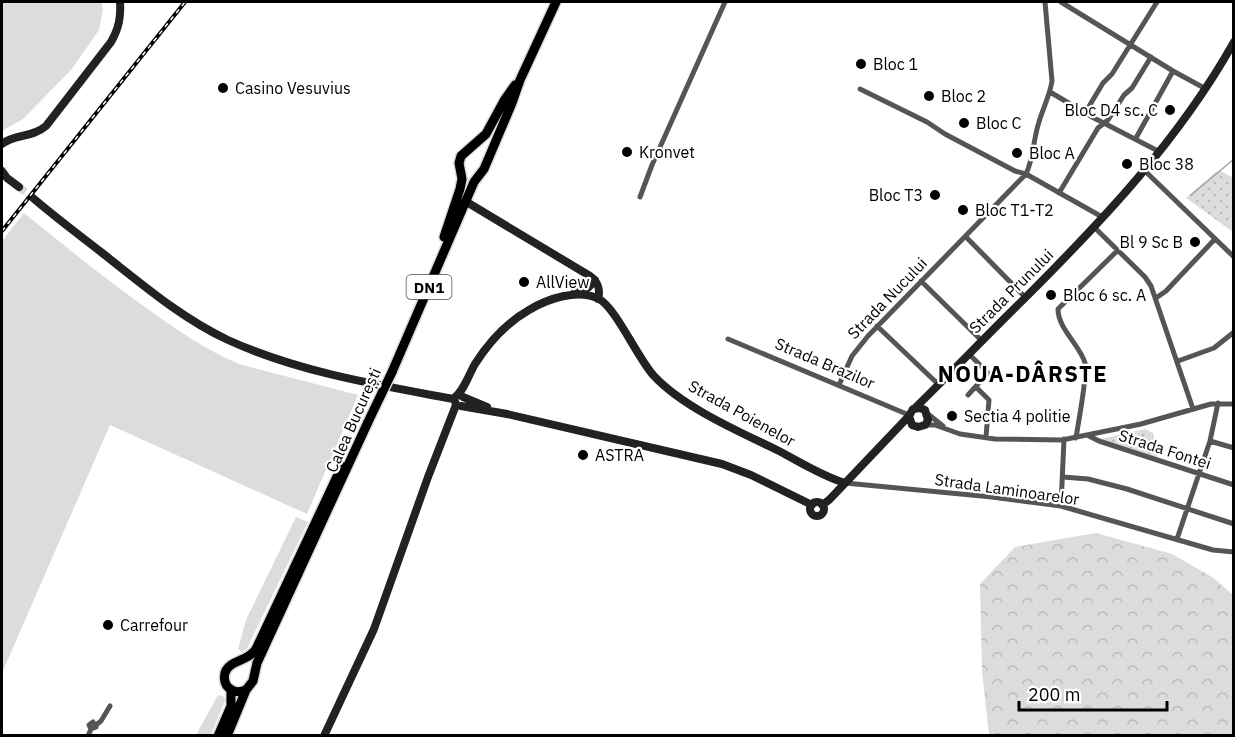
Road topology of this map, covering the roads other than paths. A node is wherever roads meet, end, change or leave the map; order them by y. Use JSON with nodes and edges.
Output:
{"nodes":[{"id":1,"x":120,"y":2,"type":"edge"},
{"id":2,"x":556,"y":2,"type":"edge"},
{"id":3,"x":1045,"y":2,"type":"edge"},
{"id":4,"x":1061,"y":2,"type":"edge"},
{"id":5,"x":1079,"y":2,"type":"edge"},
{"id":6,"x":1157,"y":2,"type":"edge"},
{"id":7,"x":723,"y":3,"type":"edge"},
{"id":8,"x":1074,"y":9,"type":"junction"},
{"id":9,"x":713,"y":13,"type":"dead end"},
{"id":10,"x":717,"y":18,"type":"junction"},
{"id":11,"x":1233,"y":42,"type":"edge"},
{"id":12,"x":1131,"y":44,"type":"junction"},
{"id":13,"x":1151,"y":57,"type":"junction"},
{"id":14,"x":1173,"y":71,"type":"junction"},
{"id":15,"x":520,"y":80,"type":"junction"},
{"id":16,"x":860,"y":89,"type":"dead end"},
{"id":17,"x":1206,"y":89,"type":"junction"},
{"id":18,"x":1050,"y":92,"type":"junction"},
{"id":19,"x":1085,"y":113,"type":"junction"},
{"id":20,"x":1103,"y":122,"type":"junction"},
{"id":21,"x":1136,"y":138,"type":"junction"},
{"id":22,"x":2,"y":144,"type":"edge"},
{"id":23,"x":471,"y":149,"type":"junction"},
{"id":24,"x":1160,"y":152,"type":"junction"},
{"id":25,"x":486,"y":161,"type":"junction"},
{"id":26,"x":646,"y":162,"type":"dead end"},
{"id":27,"x":652,"y":165,"type":"junction"},
{"id":28,"x":460,"y":167,"type":"junction"},
{"id":29,"x":2,"y":171,"type":"edge"},
{"id":30,"x":1145,"y":171,"type":"junction"},
{"id":31,"x":478,"y":174,"type":"junction"},
{"id":32,"x":1026,"y":174,"type":"junction"},
{"id":33,"x":19,"y":187,"type":"tunnel mouth"},
{"id":34,"x":1059,"y":193,"type":"junction"},
{"id":35,"x":640,"y":196,"type":"dead end"},
{"id":36,"x":33,"y":198,"type":"tunnel mouth"},
{"id":37,"x":465,"y":201,"type":"junction"},
{"id":38,"x":1104,"y":218,"type":"junction"},
{"id":39,"x":1095,"y":228,"type":"junction"},
{"id":40,"x":966,"y":237,"type":"junction"},
{"id":41,"x":1215,"y":239,"type":"junction"},
{"id":42,"x":1118,"y":250,"type":"junction"},
{"id":43,"x":1233,"y":257,"type":"edge"},
{"id":44,"x":595,"y":280,"type":"junction"},
{"id":45,"x":921,"y":281,"type":"junction"},
{"id":46,"x":571,"y":295,"type":"junction"},
{"id":47,"x":1026,"y":297,"type":"junction"},
{"id":48,"x":1156,"y":298,"type":"junction"},
{"id":49,"x":598,"y":299,"type":"junction"},
{"id":50,"x":877,"y":326,"type":"junction"},
{"id":51,"x":1233,"y":332,"type":"edge"},
{"id":52,"x":729,"y":339,"type":"dead end"},
{"id":53,"x":982,"y":340,"type":"junction"},
{"id":54,"x":969,"y":354,"type":"junction"},
{"id":55,"x":1178,"y":361,"type":"junction"},
{"id":56,"x":389,"y":371,"type":"junction"},
{"id":57,"x":839,"y":385,"type":"junction"},
{"id":58,"x":939,"y":385,"type":"junction"},
{"id":59,"x":976,"y":387,"type":"junction"},
{"id":60,"x":968,"y":395,"type":"dead end"},
{"id":61,"x":458,"y":401,"type":"junction"},
{"id":62,"x":1218,"y":403,"type":"junction"},
{"id":63,"x":1233,"y":404,"type":"edge"},
{"id":64,"x":1193,"y":409,"type":"junction"},
{"id":65,"x":911,"y":413,"type":"junction"},
{"id":66,"x":927,"y":413,"type":"junction"},
{"id":67,"x":366,"y":421,"type":"junction"},
{"id":68,"x":921,"y":426,"type":"junction"},
{"id":69,"x":949,"y":430,"type":"junction"},
{"id":70,"x":890,"y":436,"type":"junction"},
{"id":71,"x":1089,"y":436,"type":"junction"},
{"id":72,"x":986,"y":437,"type":"junction"},
{"id":73,"x":1076,"y":438,"type":"junction"},
{"id":74,"x":1064,"y":439,"type":"junction"},
{"id":75,"x":1210,"y":441,"type":"junction"},
{"id":76,"x":1233,"y":448,"type":"edge"},
{"id":77,"x":1199,"y":474,"type":"junction"},
{"id":78,"x":1063,"y":477,"type":"junction"},
{"id":79,"x":844,"y":483,"type":"junction"},
{"id":80,"x":1233,"y":485,"type":"edge"},
{"id":81,"x":1061,"y":506,"type":"junction"},
{"id":82,"x":1188,"y":508,"type":"junction"},
{"id":83,"x":1233,"y":524,"type":"edge"},
{"id":84,"x":1177,"y":539,"type":"junction"},
{"id":85,"x":1233,"y":552,"type":"edge"},
{"id":86,"x":239,"y":662,"type":"junction"},
{"id":87,"x":254,"y":678,"type":"junction"},
{"id":88,"x":231,"y":690,"type":"junction"},
{"id":89,"x":246,"y":690,"type":"junction"},
{"id":90,"x":110,"y":706,"type":"dead end"},
{"id":91,"x":88,"y":735,"type":"edge"},
{"id":92,"x":218,"y":735,"type":"edge"},
{"id":93,"x":227,"y":735,"type":"edge"},
{"id":94,"x":324,"y":735,"type":"edge"}],
"edges":[{"from":1,"to":22,"type":"street"},
{"from":2,"to":15,"type":"main road","name":"Calea București","number":"DN1"},
{"from":3,"to":18,"type":"street","name":"Strada Nucului"},
{"from":4,"to":8,"type":"street"},
{"from":5,"to":8,"type":"street"},
{"from":6,"to":12,"type":"street"},
{"from":7,"to":10,"type":"street"},
{"from":8,"to":12,"type":"street"},
{"from":9,"to":10,"type":"street"},
{"from":10,"to":27,"type":"street"},
{"from":11,"to":17,"type":"street","name":"Strada Prunului"},
{"from":12,"to":13,"type":"street"},
{"from":12,"to":19,"type":"street"},
{"from":13,"to":14,"type":"street"},
{"from":13,"to":20,"type":"street"},
{"from":14,"to":17,"type":"street"},
{"from":14,"to":21,"type":"street"},
{"from":15,"to":23,"type":"main road","name":"Calea București","number":"DN1"},
{"from":15,"to":25,"type":"main road","name":"Calea București","number":"DN1"},
{"from":16,"to":32,"type":"street"},
{"from":17,"to":24,"type":"street","name":"Strada Prunului"},
{"from":18,"to":19,"type":"street"},
{"from":18,"to":32,"type":"street","name":"Strada Nucului"},
{"from":19,"to":20,"type":"street"},
{"from":20,"to":21,"type":"street"},
{"from":20,"to":34,"type":"street"},
{"from":21,"to":24,"type":"street"},
{"from":23,"to":25,"type":"main road"},
{"from":23,"to":28,"type":"main road","name":"Calea București","number":"DN1"},
{"from":24,"to":30,"type":"street","name":"Strada Prunului"},
{"from":25,"to":31,"type":"main road","name":"Calea București","number":"DN1"},
{"from":26,"to":27,"type":"street"},
{"from":27,"to":35,"type":"street"},
{"from":28,"to":31,"type":"main road"},
{"from":28,"to":56,"type":"main road","name":"Calea București","number":"DN1"},
{"from":29,"to":33,"type":"street"},
{"from":30,"to":38,"type":"street","name":"Strada Prunului"},
{"from":30,"to":41,"type":"street"},
{"from":31,"to":37,"type":"main road","name":"Calea București","number":"DN1"},
{"from":32,"to":34,"type":"street"},
{"from":32,"to":40,"type":"street","name":"Strada Nucului"},
{"from":34,"to":38,"type":"street"},
{"from":36,"to":61,"type":"street"},
{"from":37,"to":44,"type":"street"},
{"from":37,"to":56,"type":"main road","name":"Calea București","number":"DN1"},
{"from":38,"to":39,"type":"street","name":"Strada Prunului"},
{"from":39,"to":42,"type":"street"},
{"from":39,"to":47,"type":"street","name":"Strada Prunului"},
{"from":40,"to":45,"type":"street","name":"Strada Nucului"},
{"from":40,"to":47,"type":"street"},
{"from":41,"to":43,"type":"street"},
{"from":41,"to":48,"type":"street"},
{"from":42,"to":48,"type":"street"},
{"from":42,"to":73,"type":"street"},
{"from":44,"to":46,"type":"street"},
{"from":44,"to":49,"type":"street"},
{"from":45,"to":50,"type":"street","name":"Strada Nucului"},
{"from":45,"to":53,"type":"street"},
{"from":46,"to":49,"type":"street"},
{"from":46,"to":61,"type":"street"},
{"from":47,"to":53,"type":"street","name":"Strada Prunului"},
{"from":48,"to":55,"type":"street"},
{"from":49,"to":79,"type":"street","name":"Strada Poienelor"},
{"from":50,"to":57,"type":"street","name":"Strada Nucului"},
{"from":50,"to":58,"type":"street"},
{"from":51,"to":55,"type":"street"},
{"from":52,"to":57,"type":"street","name":"Strada Brazilor"},
{"from":53,"to":54,"type":"street","name":"Strada Prunului"},
{"from":54,"to":58,"type":"street","name":"Strada Prunului"},
{"from":54,"to":59,"type":"street"},
{"from":55,"to":64,"type":"street"},
{"from":56,"to":67,"type":"main road","name":"Calea București","number":"DN1"},
{"from":57,"to":65,"type":"street","name":"Strada Brazilor"},
{"from":58,"to":65,"type":"street","name":"Strada Prunului"},
{"from":58,"to":66,"type":"street","name":"Strada Prunului"},
{"from":59,"to":60,"type":"street"},
{"from":59,"to":72,"type":"street"},
{"from":61,"to":79,"type":"street","name":"Strada Prunului"},
{"from":61,"to":94,"type":"street"},
{"from":62,"to":63,"type":"street"},
{"from":62,"to":64,"type":"street"},
{"from":62,"to":75,"type":"street"},
{"from":64,"to":71,"type":"street"},
{"from":65,"to":66,"type":"street"},
{"from":65,"to":68,"type":"street"},
{"from":65,"to":70,"type":"street","name":"Strada Prunului"},
{"from":66,"to":68,"type":"street"},
{"from":66,"to":69,"type":"street"},
{"from":67,"to":86,"type":"main road","name":"Calea București","number":"DN1"},
{"from":67,"to":87,"type":"main road","name":"Calea București","number":"DN1"},
{"from":68,"to":69,"type":"street"},
{"from":68,"to":70,"type":"street","name":"Strada Prunului"},
{"from":69,"to":72,"type":"street"},
{"from":70,"to":79,"type":"street","name":"Strada Prunului"},
{"from":71,"to":73,"type":"street"},
{"from":71,"to":77,"type":"street","name":"Strada Fontei"},
{"from":72,"to":74,"type":"street"},
{"from":73,"to":74,"type":"street"},
{"from":74,"to":78,"type":"street"},
{"from":75,"to":76,"type":"street"},
{"from":75,"to":77,"type":"street"},
{"from":77,"to":80,"type":"street","name":"Strada Fontei"},
{"from":77,"to":82,"type":"street"},
{"from":78,"to":81,"type":"street"},
{"from":78,"to":82,"type":"street"},
{"from":79,"to":81,"type":"street","name":"Strada Laminoarelor"},
{"from":81,"to":84,"type":"street","name":"Strada Laminoarelor"},
{"from":82,"to":83,"type":"street"},
{"from":82,"to":84,"type":"street"},
{"from":84,"to":85,"type":"street","name":"Strada Laminoarelor"},
{"from":86,"to":87,"type":"main road"},
{"from":86,"to":88,"type":"main road","name":"Calea București","number":"DN1"},
{"from":87,"to":89,"type":"main road","name":"Calea București","number":"DN1"},
{"from":88,"to":89,"type":"main road"},
{"from":88,"to":92,"type":"main road","name":"Calea București","number":"DN1"},
{"from":89,"to":93,"type":"main road","name":"Calea București","number":"DN1"},
{"from":90,"to":91,"type":"street"}]}
